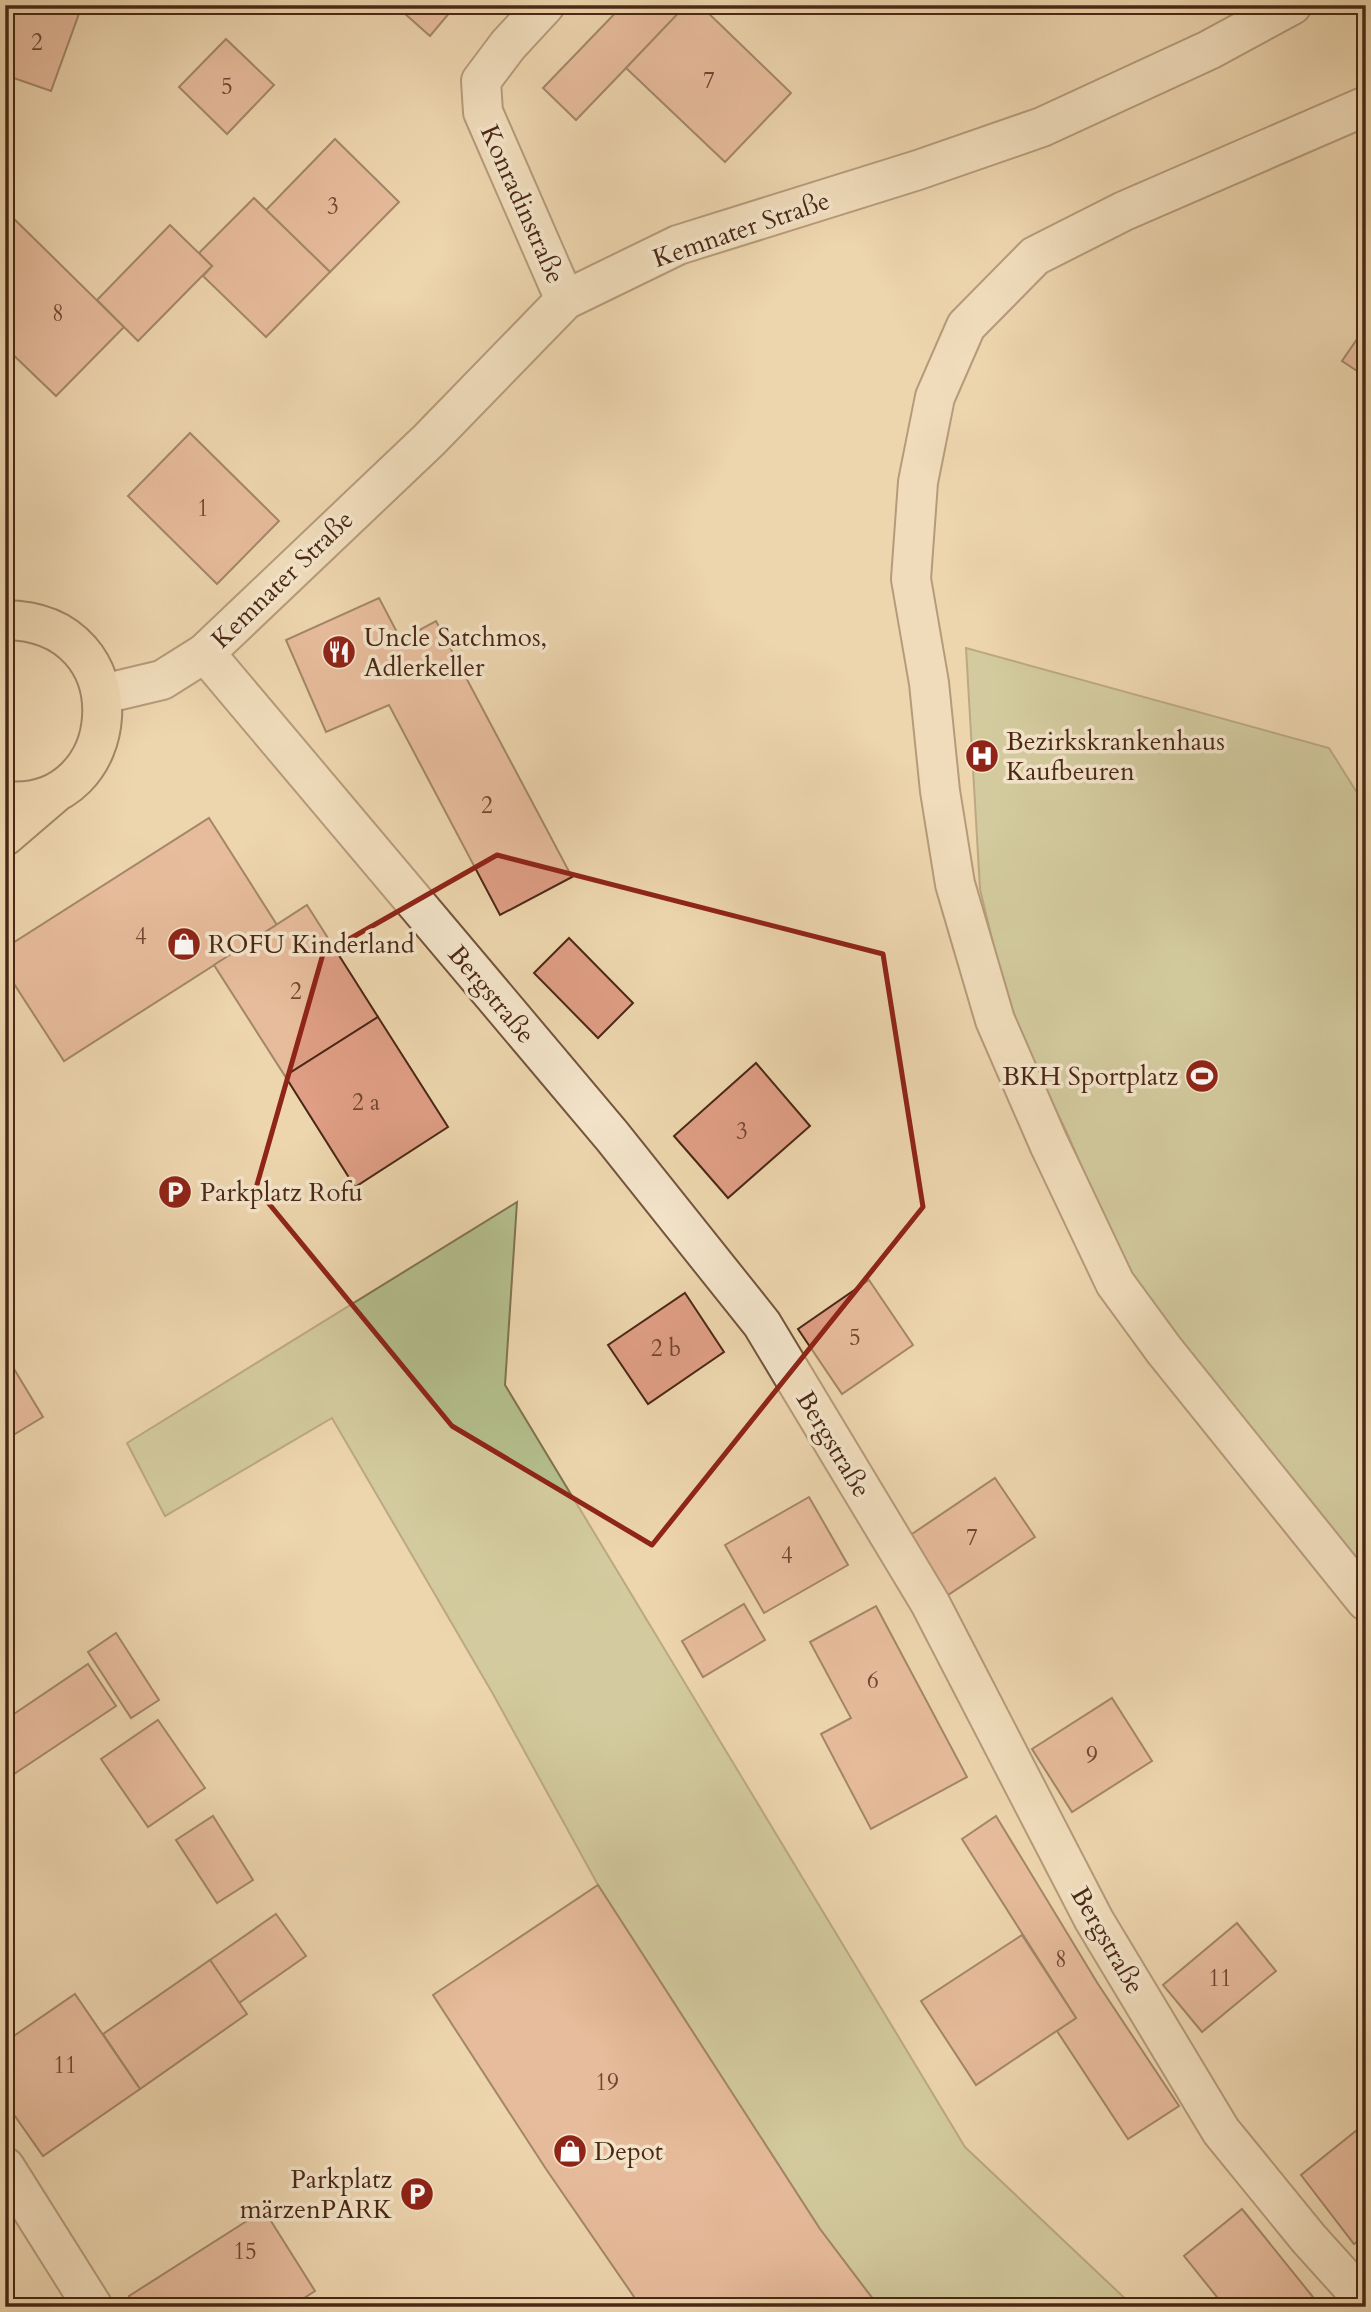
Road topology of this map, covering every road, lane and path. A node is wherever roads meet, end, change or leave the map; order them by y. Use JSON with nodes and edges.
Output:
{"nodes":[{"id":1,"x":544,"y":5,"type":"edge"},
{"id":2,"x":1292,"y":5,"type":"edge"},
{"id":3,"x":1366,"y":106,"type":"edge"},
{"id":4,"x":565,"y":300,"type":"junction"},
{"id":5,"x":6,"y":618,"type":"edge"},
{"id":6,"x":205,"y":653,"type":"junction"},
{"id":7,"x":103,"y":694,"type":"junction"},
{"id":8,"x":61,"y":788,"type":"junction"},
{"id":9,"x":5,"y":801,"type":"edge"},
{"id":10,"x":5,"y":836,"type":"edge"},
{"id":11,"x":1366,"y":1601,"type":"edge"},
{"id":12,"x":5,"y":2167,"type":"edge"},
{"id":13,"x":1366,"y":2302,"type":"edge"},
{"id":14,"x":93,"y":2307,"type":"edge"}],
"edges":[{"from":1,"to":4,"type":"street","name":"Konradinstraße"},
{"from":2,"to":4,"type":"street","name":"Kemnater Straße"},
{"from":3,"to":11,"type":"street"},
{"from":4,"to":6,"type":"street","name":"Kemnater Straße"},
{"from":5,"to":7,"type":"main road"},
{"from":6,"to":7,"type":"street","name":"Kemnater Straße"},
{"from":6,"to":13,"type":"street","name":"Bergstraße"},
{"from":7,"to":8,"type":"main road"},
{"from":8,"to":9,"type":"main road"},
{"from":8,"to":10,"type":"main road"},
{"from":12,"to":14,"type":"street"}]}
